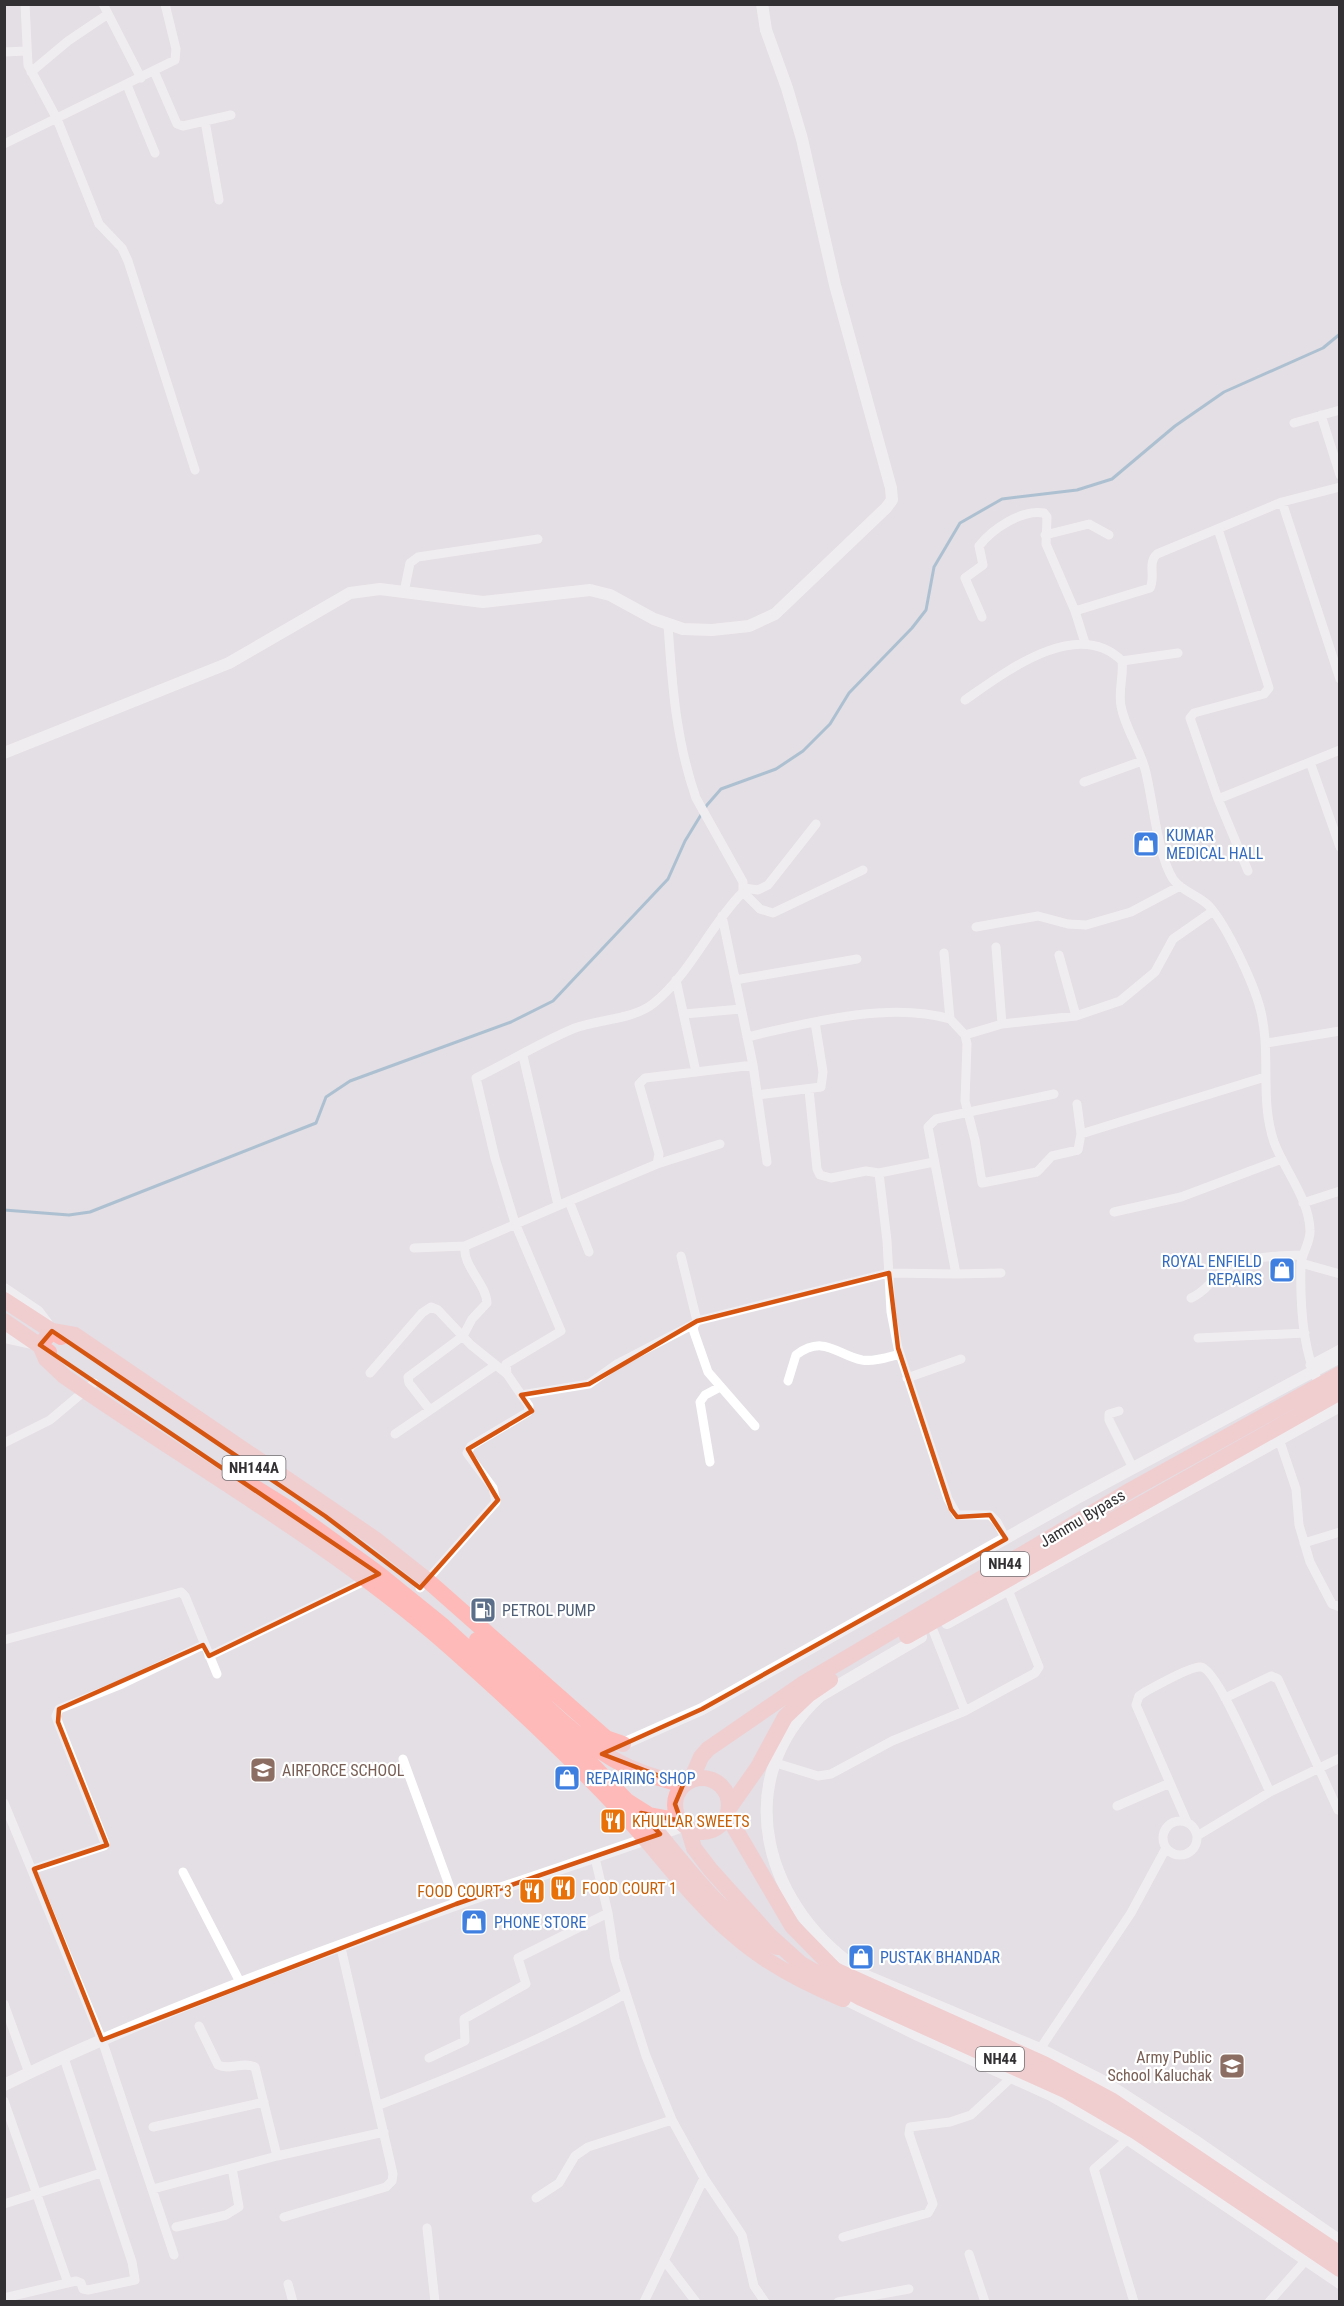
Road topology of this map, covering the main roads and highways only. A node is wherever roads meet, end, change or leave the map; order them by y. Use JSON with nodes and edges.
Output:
{"nodes":[{"id":1,"x":4,"y":1300,"type":"edge"},
{"id":2,"x":4,"y":1321,"type":"edge"},
{"id":3,"x":51,"y":1332,"type":"junction"},
{"id":4,"x":40,"y":1345,"type":"junction"},
{"id":5,"x":1340,"y":1374,"type":"edge"},
{"id":6,"x":1340,"y":1392,"type":"edge"},
{"id":7,"x":423,"y":1584,"type":"junction"},
{"id":8,"x":394,"y":1594,"type":"junction"},
{"id":9,"x":447,"y":1621,"type":"junction"},
{"id":10,"x":497,"y":1643,"type":"junction"},
{"id":11,"x":497,"y":1667,"type":"junction"},
{"id":12,"x":497,"y":1692,"type":"junction"},
{"id":13,"x":623,"y":1744,"type":"road end"},
{"id":14,"x":687,"y":1782,"type":"junction"},
{"id":15,"x":638,"y":1809,"type":"junction"},
{"id":16,"x":729,"y":1811,"type":"junction"},
{"id":17,"x":684,"y":1825,"type":"junction"},
{"id":18,"x":652,"y":1837,"type":"junction"},
{"id":19,"x":786,"y":1952,"type":"junction"},
{"id":20,"x":830,"y":1975,"type":"junction"},
{"id":21,"x":843,"y":1999,"type":"road end"},
{"id":22,"x":1340,"y":2254,"type":"edge"},
{"id":23,"x":1340,"y":2269,"type":"edge"}],
"edges":[{"from":1,"to":3,"type":"highway","number":"NH144A"},
{"from":2,"to":4,"type":"highway","number":"NH144A"},
{"from":3,"to":4,"type":"highway"},
{"from":3,"to":7,"type":"highway","number":"NH144A"},
{"from":4,"to":8,"type":"highway","number":"NH144A"},
{"from":5,"to":14,"type":"highway","name":"Jammu Bypass","number":"NH44"},
{"from":6,"to":16,"type":"highway","name":"Jammu Bypass","number":"NH44"},
{"from":7,"to":9,"type":"highway","number":"NH144A"},
{"from":7,"to":10,"type":"highway"},
{"from":8,"to":9,"type":"highway","number":"NH144A"},
{"from":8,"to":12,"type":"highway"},
{"from":9,"to":11,"type":"highway","number":"NH144A"},
{"from":10,"to":11,"type":"highway"},
{"from":10,"to":13,"type":"highway"},
{"from":11,"to":12,"type":"highway"},
{"from":11,"to":14,"type":"highway","number":"NH144A"},
{"from":11,"to":15,"type":"highway","number":"NH144A"},
{"from":12,"to":18,"type":"highway"},
{"from":14,"to":16,"type":"highway","number":"NH44"},
{"from":14,"to":17,"type":"highway","number":"NH44"},
{"from":15,"to":17,"type":"highway","number":"NH144A"},
{"from":15,"to":18,"type":"highway"},
{"from":16,"to":17,"type":"highway","number":"NH44"},
{"from":16,"to":20,"type":"highway","number":"NH44"},
{"from":17,"to":19,"type":"highway","number":"NH44"},
{"from":18,"to":19,"type":"highway"},
{"from":18,"to":21,"type":"highway"},
{"from":19,"to":20,"type":"highway","number":"NH44"},
{"from":20,"to":22,"type":"highway","number":"NH44"},
{"from":20,"to":23,"type":"highway","number":"NH44"}]}
